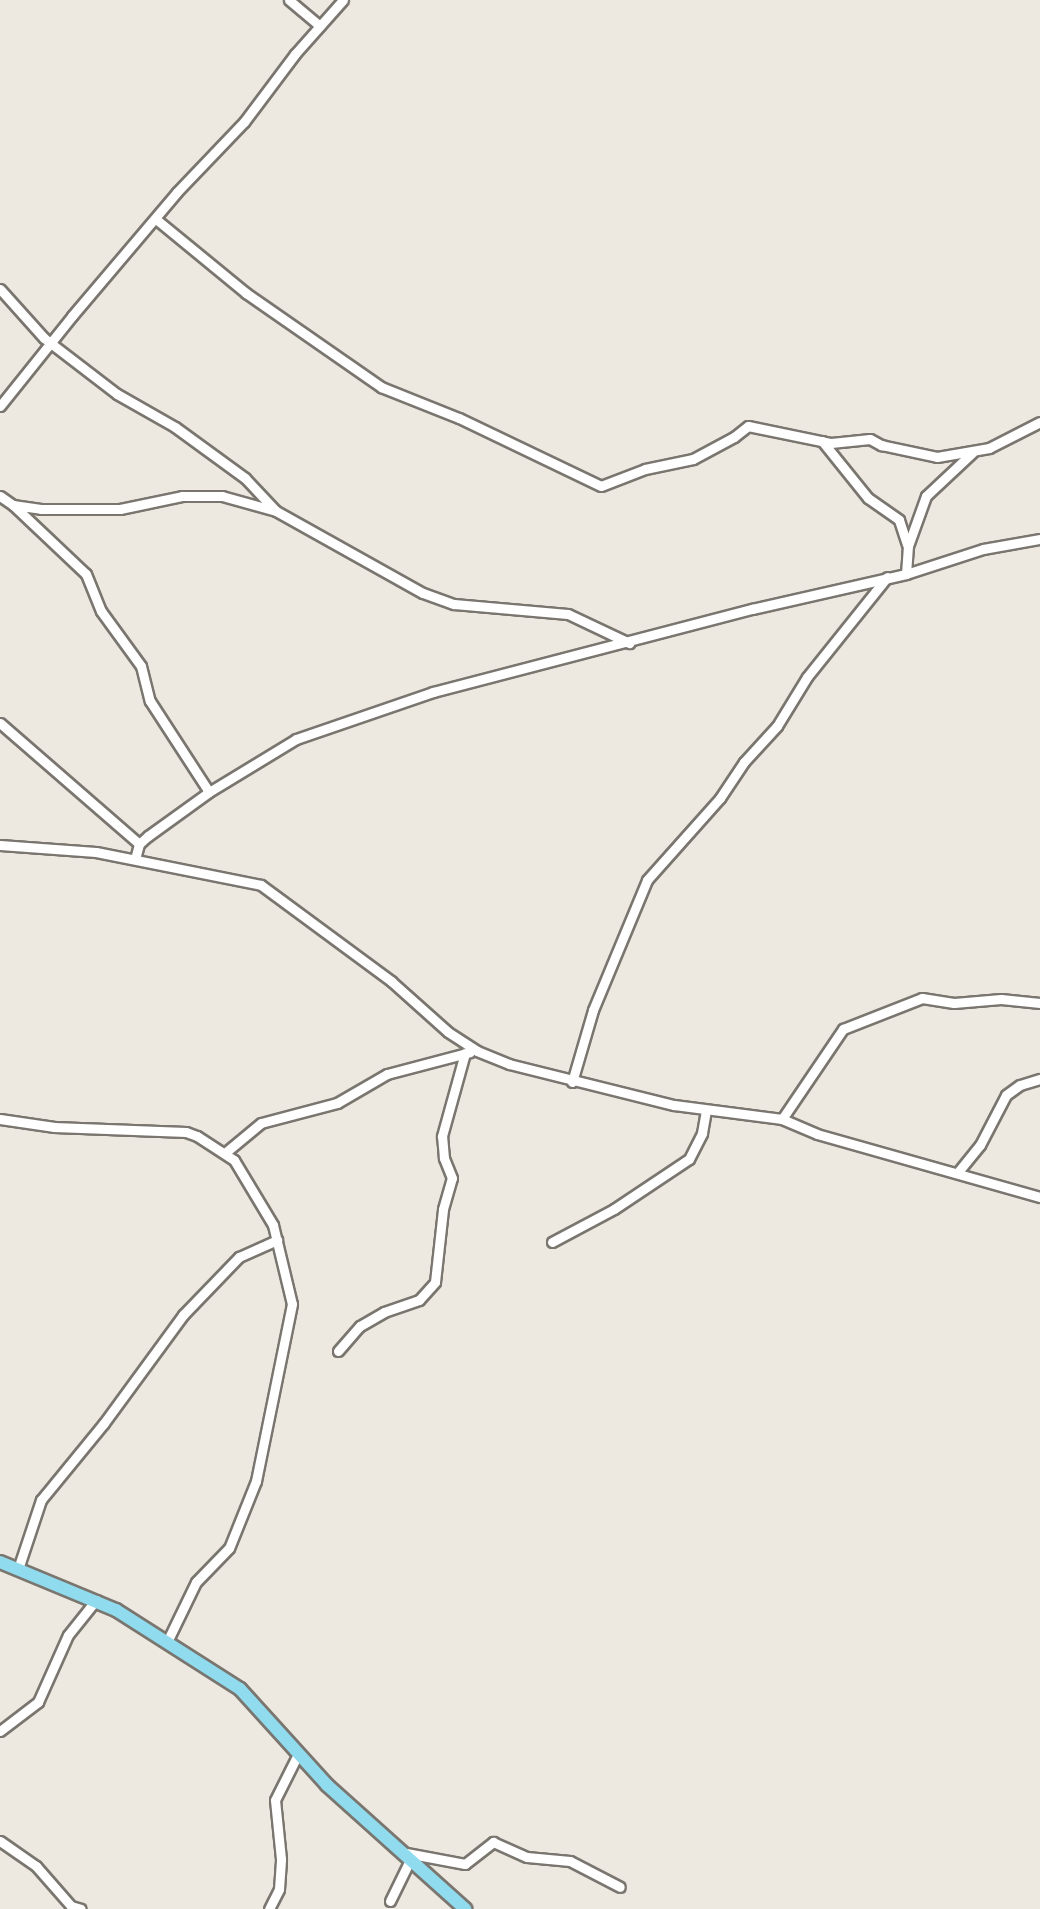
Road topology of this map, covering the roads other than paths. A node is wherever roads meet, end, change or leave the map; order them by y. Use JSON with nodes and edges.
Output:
{"nodes":[{"id":1,"x":289,"y":0,"type":"edge"},
{"id":2,"x":344,"y":0,"type":"edge"},
{"id":3,"x":320,"y":26,"type":"junction"},
{"id":4,"x":157,"y":220,"type":"junction"},
{"id":5,"x":0,"y":289,"type":"edge"},
{"id":6,"x":51,"y":343,"type":"junction"},
{"id":7,"x":0,"y":406,"type":"edge"},
{"id":8,"x":1040,"y":422,"type":"edge"},
{"id":9,"x":822,"y":441,"type":"junction"},
{"id":10,"x":975,"y":451,"type":"junction"},
{"id":11,"x":0,"y":496,"type":"edge"},
{"id":12,"x":13,"y":505,"type":"junction"},
{"id":13,"x":276,"y":511,"type":"junction"},
{"id":14,"x":1040,"y":539,"type":"edge"},
{"id":15,"x":908,"y":546,"type":"junction"},
{"id":16,"x":906,"y":574,"type":"junction"},
{"id":17,"x":887,"y":577,"type":"junction"},
{"id":18,"x":629,"y":643,"type":"junction"},
{"id":19,"x":0,"y":723,"type":"edge"},
{"id":20,"x":209,"y":792,"type":"junction"},
{"id":21,"x":139,"y":844,"type":"junction"},
{"id":22,"x":0,"y":845,"type":"edge"},
{"id":23,"x":135,"y":859,"type":"junction"},
{"id":24,"x":1040,"y":1003,"type":"edge"},
{"id":25,"x":477,"y":1051,"type":"junction"},
{"id":26,"x":465,"y":1053,"type":"junction"},
{"id":27,"x":1040,"y":1079,"type":"edge"},
{"id":28,"x":572,"y":1082,"type":"junction"},
{"id":29,"x":706,"y":1111,"type":"junction"},
{"id":30,"x":0,"y":1119,"type":"edge"},
{"id":31,"x":782,"y":1119,"type":"junction"},
{"id":32,"x":226,"y":1152,"type":"junction"},
{"id":33,"x":958,"y":1172,"type":"junction"},
{"id":34,"x":1040,"y":1197,"type":"edge"},
{"id":35,"x":277,"y":1240,"type":"junction"},
{"id":36,"x":552,"y":1242,"type":"dead end"},
{"id":37,"x":338,"y":1351,"type":"dead end"},
{"id":38,"x":0,"y":1562,"type":"edge"},
{"id":39,"x":18,"y":1569,"type":"junction"},
{"id":40,"x":96,"y":1600,"type":"junction"},
{"id":41,"x":167,"y":1642,"type":"junction"},
{"id":42,"x":0,"y":1731,"type":"edge"},
{"id":43,"x":298,"y":1754,"type":"junction"},
{"id":44,"x":0,"y":1841,"type":"edge"},
{"id":45,"x":406,"y":1856,"type":"junction"},
{"id":46,"x":620,"y":1887,"type":"dead end"},
{"id":47,"x":390,"y":1900,"type":"dead end"},
{"id":48,"x":275,"y":1901,"type":"junction"},
{"id":49,"x":81,"y":1909,"type":"edge"},
{"id":50,"x":269,"y":1909,"type":"edge"},
{"id":51,"x":284,"y":1909,"type":"edge"},
{"id":52,"x":465,"y":1909,"type":"edge"}],
"edges":[{"from":1,"to":3,"type":"street"},
{"from":2,"to":3,"type":"street"},
{"from":3,"to":4,"type":"street"},
{"from":4,"to":6,"type":"street"},
{"from":4,"to":9,"type":"street"},
{"from":5,"to":6,"type":"street"},
{"from":6,"to":7,"type":"street"},
{"from":6,"to":13,"type":"street"},
{"from":8,"to":10,"type":"street"},
{"from":9,"to":10,"type":"street"},
{"from":9,"to":15,"type":"street"},
{"from":10,"to":15,"type":"street"},
{"from":11,"to":12,"type":"street"},
{"from":12,"to":13,"type":"street"},
{"from":12,"to":20,"type":"street"},
{"from":13,"to":18,"type":"street"},
{"from":14,"to":16,"type":"street"},
{"from":15,"to":16,"type":"street"},
{"from":16,"to":17,"type":"street"},
{"from":17,"to":18,"type":"street"},
{"from":17,"to":28,"type":"street"},
{"from":18,"to":20,"type":"street"},
{"from":19,"to":21,"type":"street"},
{"from":20,"to":21,"type":"street"},
{"from":21,"to":23,"type":"street"},
{"from":22,"to":23,"type":"street"},
{"from":23,"to":25,"type":"street"},
{"from":24,"to":31,"type":"street"},
{"from":25,"to":26,"type":"street"},
{"from":25,"to":28,"type":"street"},
{"from":26,"to":32,"type":"street"},
{"from":26,"to":37,"type":"street"},
{"from":27,"to":33,"type":"street"},
{"from":28,"to":29,"type":"street"},
{"from":29,"to":31,"type":"street"},
{"from":29,"to":36,"type":"street"},
{"from":30,"to":32,"type":"street"},
{"from":31,"to":33,"type":"street"},
{"from":32,"to":35,"type":"street"},
{"from":33,"to":34,"type":"street"},
{"from":35,"to":39,"type":"street"},
{"from":35,"to":41,"type":"street"},
{"from":38,"to":39,"type":"main road"},
{"from":39,"to":40,"type":"main road"},
{"from":40,"to":41,"type":"main road"},
{"from":40,"to":42,"type":"street"},
{"from":41,"to":43,"type":"main road"},
{"from":43,"to":45,"type":"main road"},
{"from":43,"to":48,"type":"street"},
{"from":44,"to":49,"type":"street"},
{"from":45,"to":46,"type":"street"},
{"from":45,"to":47,"type":"street"},
{"from":45,"to":52,"type":"main road"},
{"from":48,"to":50,"type":"street"},
{"from":48,"to":51,"type":"street"}]}
